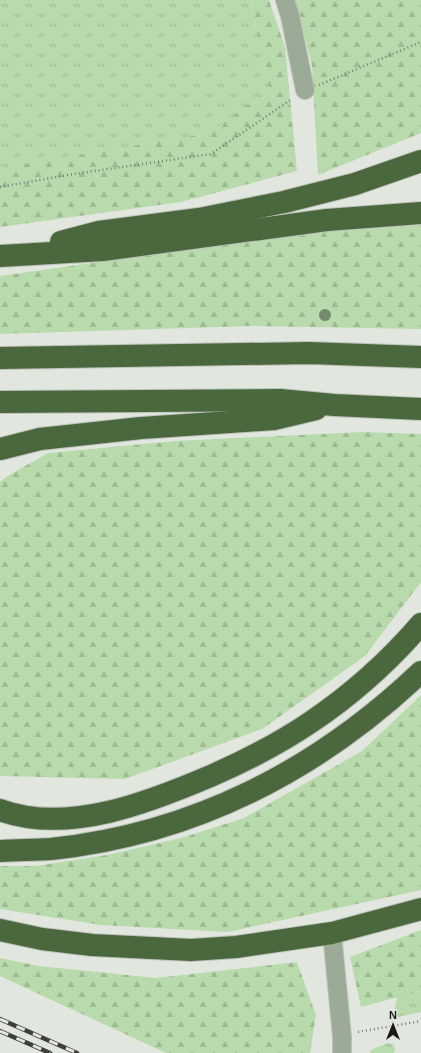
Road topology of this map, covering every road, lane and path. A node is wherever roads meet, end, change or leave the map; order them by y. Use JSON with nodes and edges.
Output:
{"nodes":[{"id":1,"x":285,"y":0,"type":"edge"},
{"id":2,"x":421,"y":42,"type":"edge"},
{"id":3,"x":305,"y":90,"type":"junction"},
{"id":4,"x":421,"y":161,"type":"edge"},
{"id":5,"x":0,"y":187,"type":"edge"},
{"id":6,"x":421,"y":213,"type":"edge"},
{"id":7,"x":9,"y":255,"type":"edge"},
{"id":8,"x":421,"y":357,"type":"edge"},
{"id":9,"x":0,"y":358,"type":"edge"},
{"id":10,"x":0,"y":402,"type":"edge"},
{"id":11,"x":334,"y":405,"type":"junction"},
{"id":12,"x":421,"y":409,"type":"edge"},
{"id":13,"x":0,"y":449,"type":"edge"},
{"id":14,"x":421,"y":624,"type":"edge"},
{"id":15,"x":421,"y":672,"type":"edge"},
{"id":16,"x":0,"y":810,"type":"edge"},
{"id":17,"x":0,"y":851,"type":"edge"},
{"id":18,"x":421,"y":909,"type":"edge"},
{"id":19,"x":0,"y":930,"type":"edge"},
{"id":20,"x":332,"y":934,"type":"junction"},
{"id":21,"x":421,"y":1021,"type":"edge"},
{"id":22,"x":342,"y":1045,"type":"edge"}],
"edges":[{"from":1,"to":3,"type":"street"},
{"from":2,"to":3,"type":"path"},
{"from":3,"to":5,"type":"path"},
{"from":4,"to":7,"type":"highway"},
{"from":6,"to":7,"type":"highway"},
{"from":8,"to":9,"type":"highway"},
{"from":10,"to":11,"type":"highway"},
{"from":11,"to":12,"type":"highway"},
{"from":11,"to":13,"type":"highway"},
{"from":14,"to":16,"type":"highway"},
{"from":15,"to":17,"type":"highway"},
{"from":18,"to":20,"type":"highway"},
{"from":19,"to":20,"type":"highway"},
{"from":20,"to":22,"type":"street"},
{"from":21,"to":22,"type":"path"}]}
